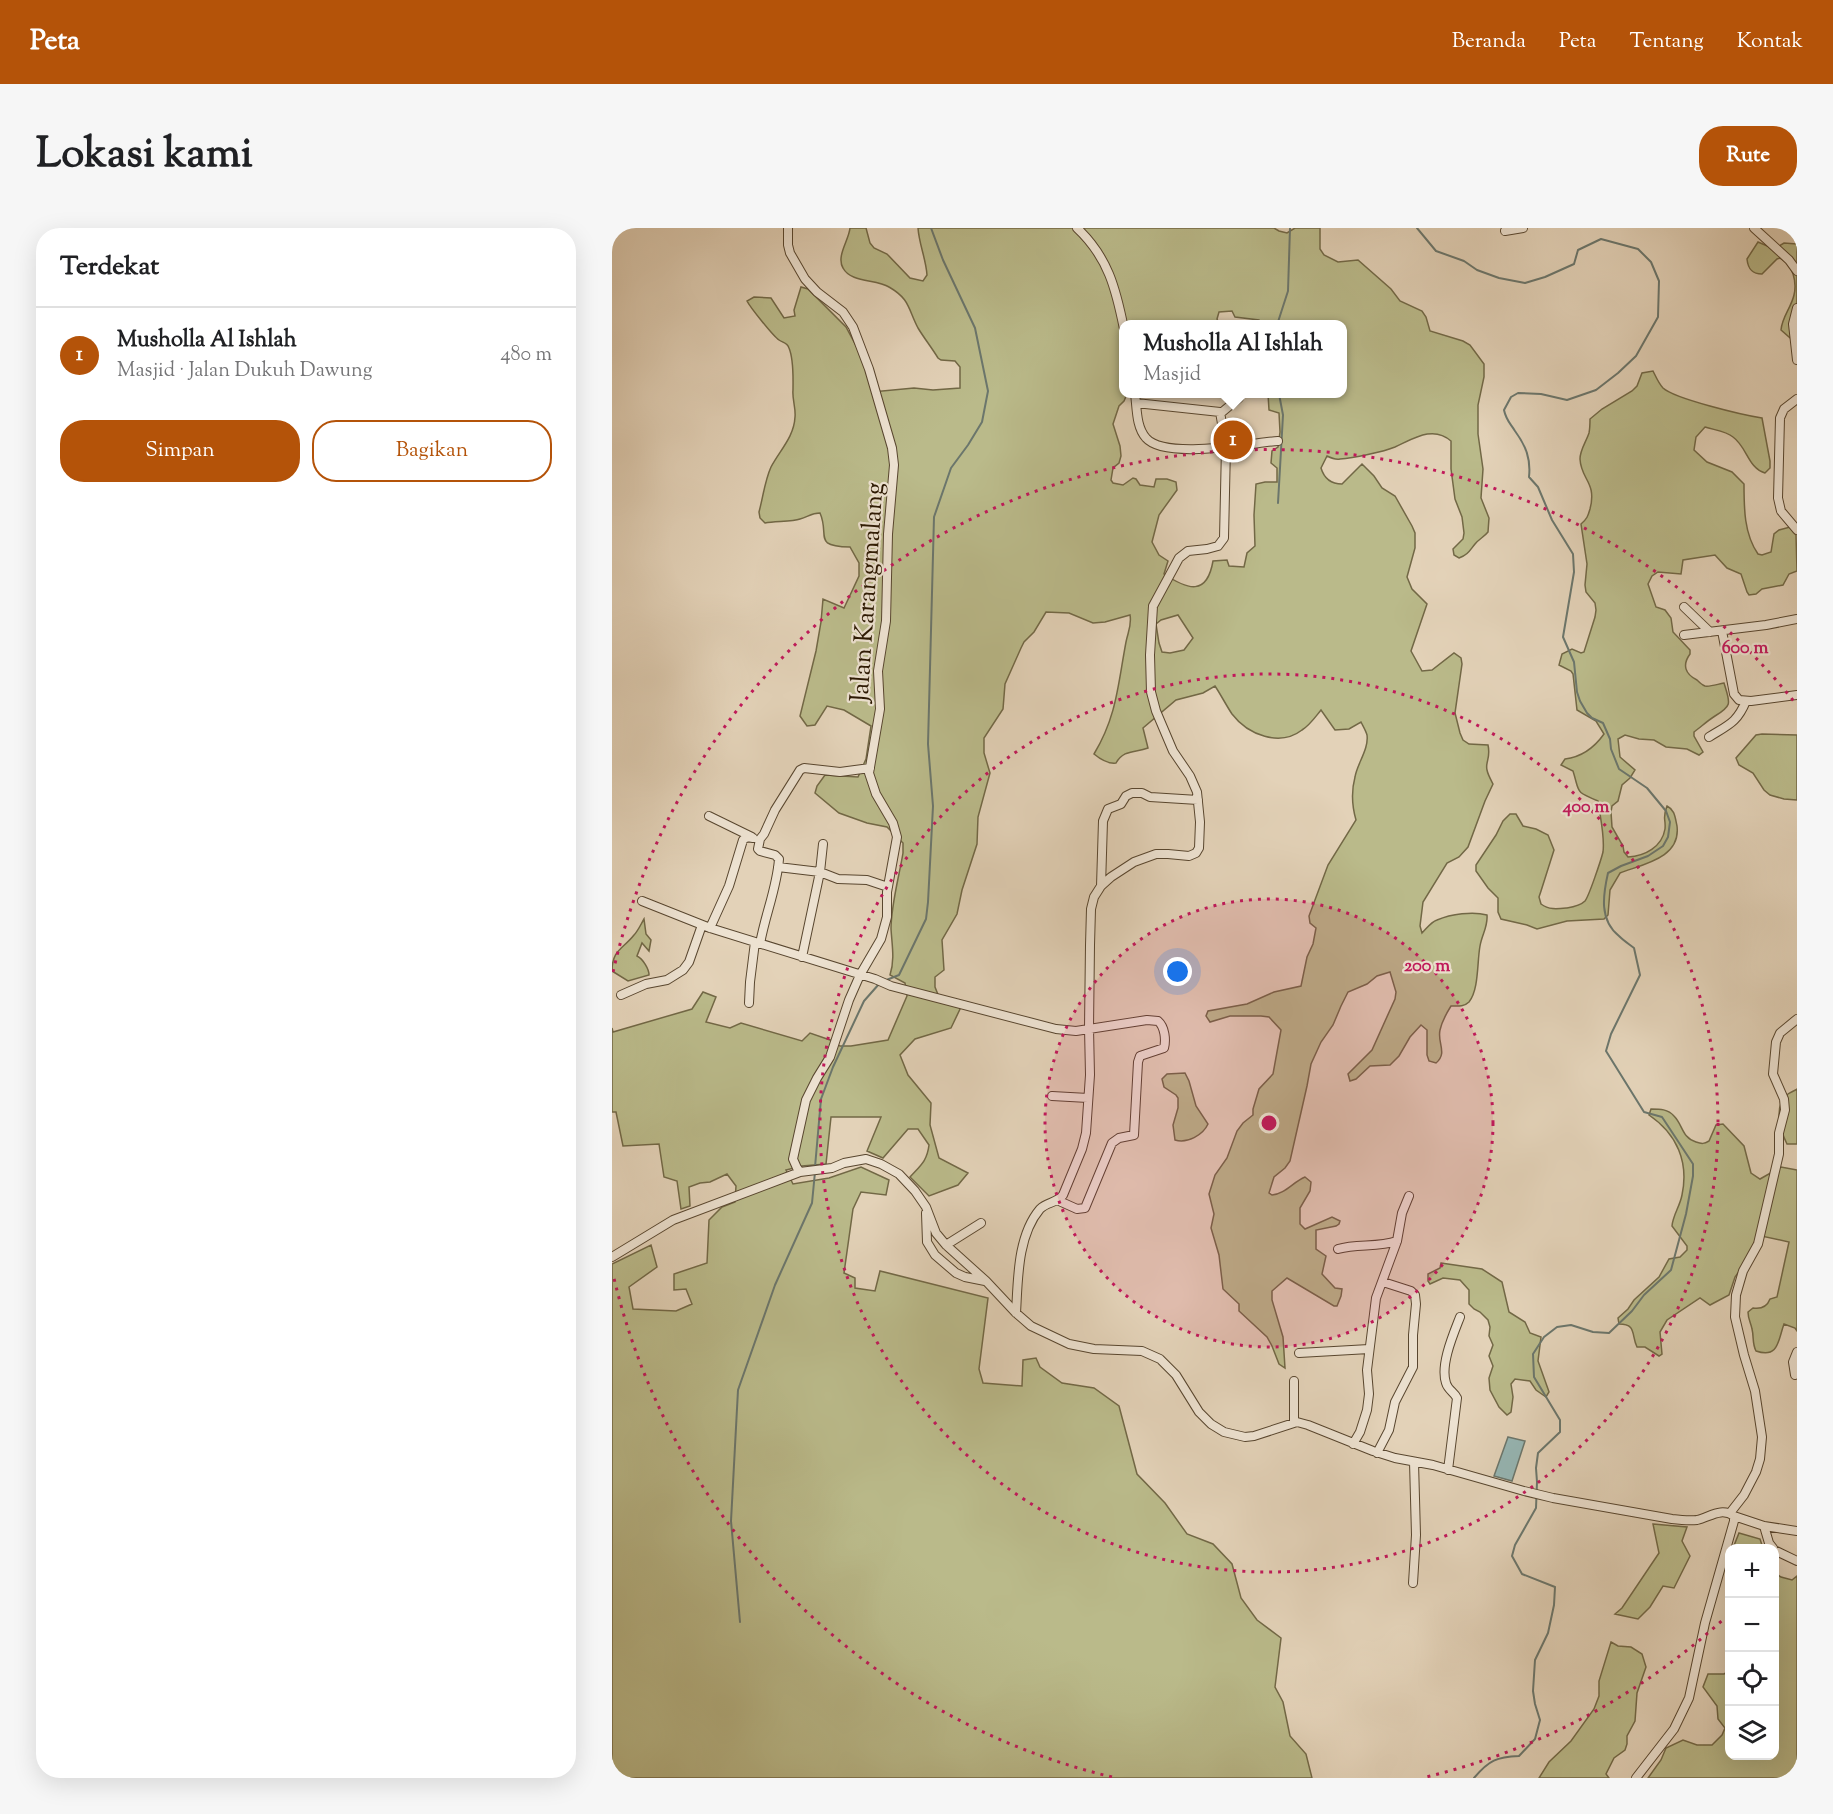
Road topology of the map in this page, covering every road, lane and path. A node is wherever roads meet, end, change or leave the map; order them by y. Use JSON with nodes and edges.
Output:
{"nodes":[{"id":1,"x":788,"y":228,"type":"edge"},
{"id":2,"x":1077,"y":228,"type":"edge"},
{"id":3,"x":1523,"y":228,"type":"edge"},
{"id":4,"x":1754,"y":228,"type":"edge"},
{"id":5,"x":1505,"y":231,"type":"dead end"},
{"id":6,"x":1797,"y":270,"type":"edge"},
{"id":7,"x":1797,"y":308,"type":"edge"},
{"id":8,"x":1122,"y":320,"type":"edge"},
{"id":9,"x":1797,"y":360,"type":"edge"},
{"id":10,"x":1136,"y":398,"type":"edge"},
{"id":11,"x":1239,"y":398,"type":"edge"},
{"id":12,"x":1797,"y":399,"type":"edge"},
{"id":13,"x":1136,"y":403,"type":"junction"},
{"id":14,"x":1221,"y":413,"type":"junction"},
{"id":15,"x":1278,"y":441,"type":"dead end"},
{"id":16,"x":1226,"y":447,"type":"junction"},
{"id":17,"x":1797,"y":530,"type":"edge"},
{"id":18,"x":1684,"y":607,"type":"dead end"},
{"id":19,"x":1797,"y":619,"type":"edge"},
{"id":20,"x":1722,"y":631,"type":"junction"},
{"id":21,"x":1710,"y":632,"type":"junction"},
{"id":22,"x":1684,"y":635,"type":"dead end"},
{"id":23,"x":1797,"y":695,"type":"edge"},
{"id":24,"x":1746,"y":701,"type":"junction"},
{"id":25,"x":1709,"y":737,"type":"dead end"},
{"id":26,"x":870,"y":768,"type":"junction"},
{"id":27,"x":1198,"y":800,"type":"junction"},
{"id":28,"x":709,"y":816,"type":"dead end"},
{"id":29,"x":756,"y":838,"type":"junction"},
{"id":30,"x":822,"y":844,"type":"dead end"},
{"id":31,"x":778,"y":867,"type":"junction"},
{"id":32,"x":820,"y":872,"type":"junction"},
{"id":33,"x":1101,"y":886,"type":"junction"},
{"id":34,"x":888,"y":887,"type":"junction"},
{"id":35,"x":642,"y":901,"type":"dead end"},
{"id":36,"x":706,"y":927,"type":"junction"},
{"id":37,"x":757,"y":943,"type":"junction"},
{"id":38,"x":802,"y":957,"type":"junction"},
{"id":39,"x":860,"y":975,"type":"junction"},
{"id":40,"x":621,"y":995,"type":"dead end"},
{"id":41,"x":749,"y":1002,"type":"dead end"},
{"id":42,"x":1797,"y":1018,"type":"edge"},
{"id":43,"x":1089,"y":1028,"type":"junction"},
{"id":44,"x":1052,"y":1096,"type":"dead end"},
{"id":45,"x":1088,"y":1098,"type":"junction"},
{"id":46,"x":800,"y":1172,"type":"junction"},
{"id":47,"x":1409,"y":1196,"type":"dead end"},
{"id":48,"x":1057,"y":1200,"type":"junction"},
{"id":49,"x":926,"y":1207,"type":"junction"},
{"id":50,"x":981,"y":1223,"type":"dead end"},
{"id":51,"x":1397,"y":1240,"type":"junction"},
{"id":52,"x":946,"y":1245,"type":"junction"},
{"id":53,"x":1338,"y":1249,"type":"dead end"},
{"id":54,"x":612,"y":1257,"type":"edge"},
{"id":55,"x":986,"y":1281,"type":"junction"},
{"id":56,"x":1383,"y":1282,"type":"junction"},
{"id":57,"x":1016,"y":1313,"type":"junction"},
{"id":58,"x":1460,"y":1317,"type":"dead end"},
{"id":59,"x":1369,"y":1349,"type":"junction"},
{"id":60,"x":1797,"y":1352,"type":"edge"},
{"id":61,"x":1299,"y":1353,"type":"dead end"},
{"id":62,"x":1795,"y":1375,"type":"dead end"},
{"id":63,"x":1294,"y":1381,"type":"dead end"},
{"id":64,"x":1294,"y":1422,"type":"junction"},
{"id":65,"x":1353,"y":1444,"type":"junction"},
{"id":66,"x":1377,"y":1453,"type":"junction"},
{"id":67,"x":1414,"y":1462,"type":"junction"},
{"id":68,"x":1448,"y":1470,"type":"junction"},
{"id":69,"x":1732,"y":1515,"type":"junction"},
{"id":70,"x":1764,"y":1526,"type":"junction"},
{"id":71,"x":1797,"y":1531,"type":"edge"},
{"id":72,"x":1770,"y":1544,"type":"edge"},
{"id":73,"x":1779,"y":1552,"type":"edge"},
{"id":74,"x":1797,"y":1561,"type":"edge"},
{"id":75,"x":1413,"y":1583,"type":"dead end"},
{"id":76,"x":1636,"y":1778,"type":"edge"}],
"edges":[{"from":1,"to":26,"type":"street","name":"Jalan Karangmalang"},
{"from":2,"to":8,"type":"street"},
{"from":3,"to":5,"type":"street"},
{"from":4,"to":6,"type":"street"},
{"from":7,"to":9,"type":"street"},
{"from":10,"to":13,"type":"street"},
{"from":11,"to":14,"type":"street"},
{"from":12,"to":17,"type":"street"},
{"from":13,"to":14,"type":"street"},
{"from":13,"to":16,"type":"street"},
{"from":14,"to":16,"type":"street"},
{"from":15,"to":16,"type":"street"},
{"from":16,"to":27,"type":"street"},
{"from":18,"to":21,"type":"street"},
{"from":19,"to":20,"type":"street"},
{"from":20,"to":21,"type":"street"},
{"from":20,"to":24,"type":"street"},
{"from":21,"to":22,"type":"street"},
{"from":23,"to":24,"type":"street"},
{"from":24,"to":25,"type":"street"},
{"from":26,"to":29,"type":"street"},
{"from":26,"to":34,"type":"street","name":"Jalan Karangmalang"},
{"from":27,"to":33,"type":"street"},
{"from":27,"to":33,"type":"street"},
{"from":28,"to":29,"type":"street"},
{"from":29,"to":31,"type":"street"},
{"from":29,"to":36,"type":"street"},
{"from":30,"to":32,"type":"street"},
{"from":31,"to":32,"type":"street"},
{"from":31,"to":37,"type":"street"},
{"from":32,"to":34,"type":"street"},
{"from":32,"to":38,"type":"street"},
{"from":33,"to":43,"type":"street"},
{"from":34,"to":39,"type":"street","name":"Jalan Karangmalang"},
{"from":35,"to":36,"type":"street"},
{"from":36,"to":37,"type":"street"},
{"from":36,"to":40,"type":"street"},
{"from":37,"to":38,"type":"street"},
{"from":37,"to":41,"type":"street"},
{"from":38,"to":39,"type":"street"},
{"from":39,"to":43,"type":"street"},
{"from":39,"to":46,"type":"street","name":"Jalan Karangmalang"},
{"from":42,"to":69,"type":"street"},
{"from":43,"to":45,"type":"street"},
{"from":43,"to":48,"type":"street"},
{"from":44,"to":45,"type":"street"},
{"from":45,"to":48,"type":"street"},
{"from":46,"to":49,"type":"street"},
{"from":46,"to":54,"type":"street"},
{"from":47,"to":51,"type":"street"},
{"from":48,"to":57,"type":"street"},
{"from":49,"to":52,"type":"street"},
{"from":49,"to":55,"type":"street"},
{"from":50,"to":52,"type":"street"},
{"from":51,"to":53,"type":"street"},
{"from":51,"to":56,"type":"street"},
{"from":52,"to":55,"type":"street"},
{"from":55,"to":57,"type":"street"},
{"from":56,"to":59,"type":"street"},
{"from":56,"to":66,"type":"street"},
{"from":57,"to":64,"type":"street"},
{"from":58,"to":68,"type":"street"},
{"from":59,"to":61,"type":"street"},
{"from":59,"to":65,"type":"street"},
{"from":60,"to":62,"type":"street"},
{"from":63,"to":64,"type":"street"},
{"from":64,"to":65,"type":"street"},
{"from":65,"to":66,"type":"street"},
{"from":66,"to":67,"type":"street"},
{"from":67,"to":68,"type":"street"},
{"from":67,"to":75,"type":"street"},
{"from":68,"to":69,"type":"street"},
{"from":69,"to":70,"type":"street"},
{"from":69,"to":76,"type":"street"},
{"from":70,"to":71,"type":"street"},
{"from":70,"to":72,"type":"street"},
{"from":73,"to":74,"type":"street"}]}
